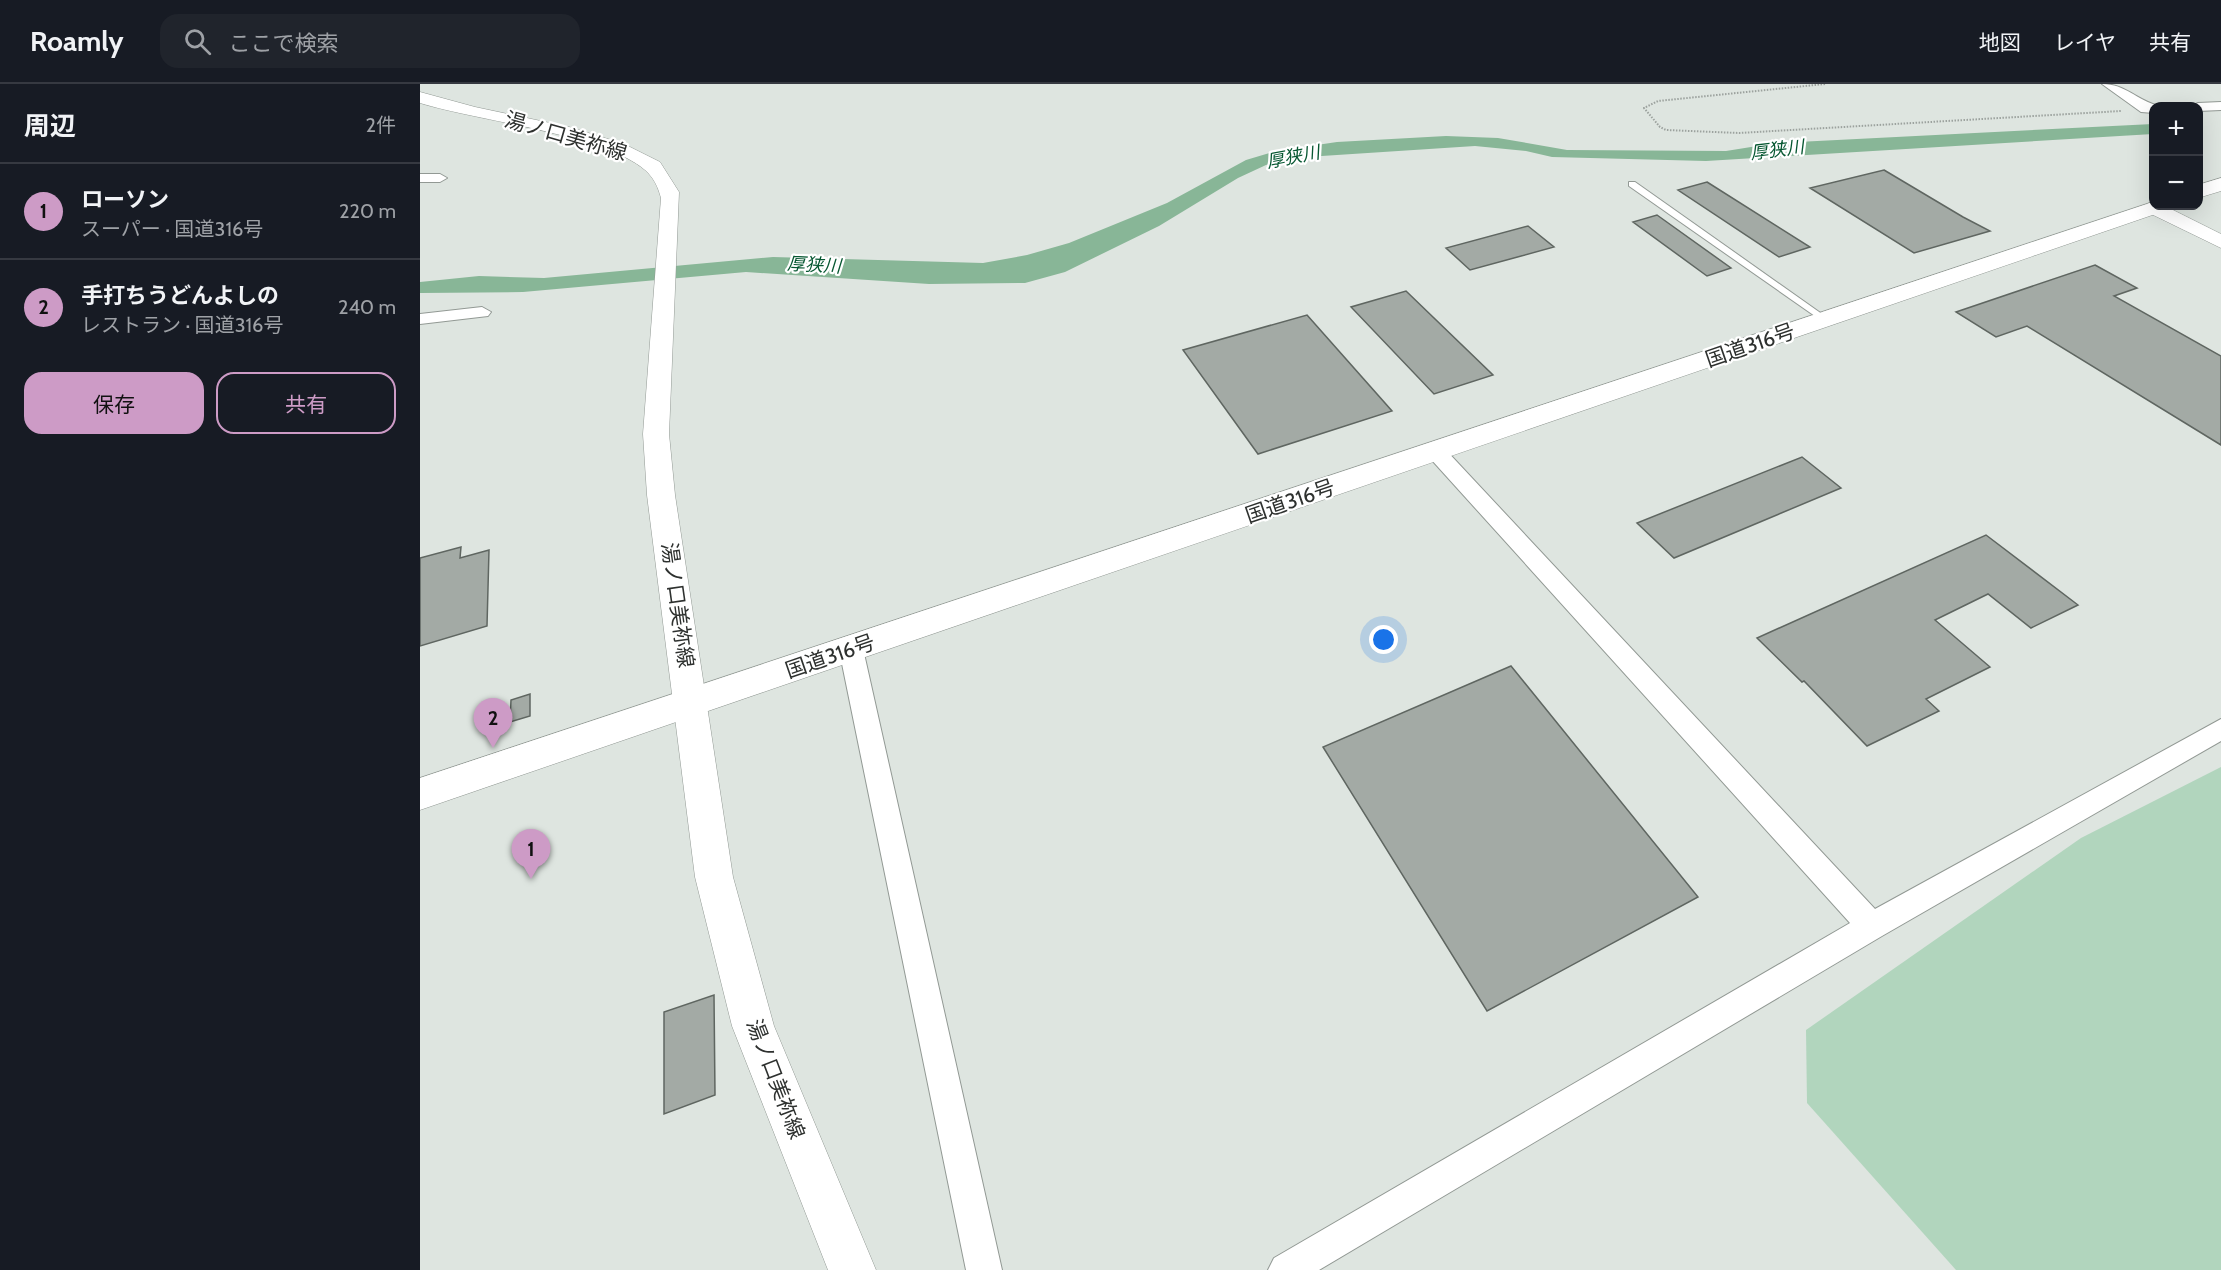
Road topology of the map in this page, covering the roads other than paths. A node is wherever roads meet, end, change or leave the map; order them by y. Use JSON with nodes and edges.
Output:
{"nodes":[{"id":1,"x":2108,"y":84,"type":"edge"},
{"id":2,"x":420,"y":97,"type":"edge"},
{"id":3,"x":2221,"y":106,"type":"edge"},
{"id":4,"x":2203,"y":107,"type":"edge"},
{"id":5,"x":2149,"y":108,"type":"edge"},
{"id":6,"x":420,"y":178,"type":"edge"},
{"id":7,"x":440,"y":178,"type":"dead end"},
{"id":8,"x":1632,"y":184,"type":"dead end"},
{"id":9,"x":2221,"y":184,"type":"edge"},
{"id":10,"x":2203,"y":191,"type":"edge"},
{"id":11,"x":2149,"y":209,"type":"edge"},
{"id":12,"x":2164,"y":210,"type":"edge"},
{"id":13,"x":2221,"y":242,"type":"edge"},
{"id":14,"x":482,"y":312,"type":"dead end"},
{"id":15,"x":420,"y":319,"type":"edge"},
{"id":16,"x":1825,"y":320,"type":"junction"},
{"id":17,"x":1436,"y":452,"type":"junction"},
{"id":18,"x":851,"y":649,"type":"junction"},
{"id":19,"x":692,"y":704,"type":"junction"},
{"id":20,"x":2221,"y":729,"type":"edge"},
{"id":21,"x":420,"y":794,"type":"edge"},
{"id":22,"x":1872,"y":926,"type":"junction"},
{"id":23,"x":852,"y":1270,"type":"edge"},
{"id":24,"x":984,"y":1270,"type":"edge"},
{"id":25,"x":1286,"y":1270,"type":"edge"}],
"edges":[{"from":1,"to":5,"type":"street"},
{"from":2,"to":19,"type":"main road","name":"湯ノ口美祢線"},
{"from":3,"to":4,"type":"street"},
{"from":6,"to":7,"type":"street"},
{"from":8,"to":16,"type":"lane"},
{"from":9,"to":10,"type":"main road"},
{"from":11,"to":16,"type":"main road","name":"国道316号"},
{"from":12,"to":13,"type":"main road"},
{"from":14,"to":15,"type":"street"},
{"from":16,"to":17,"type":"main road","name":"国道316号"},
{"from":17,"to":18,"type":"main road","name":"国道316号"},
{"from":17,"to":22,"type":"street"},
{"from":18,"to":19,"type":"main road","name":"国道316号"},
{"from":18,"to":24,"type":"street"},
{"from":19,"to":21,"type":"main road","name":"国道316号"},
{"from":19,"to":23,"type":"main road","name":"湯ノ口美祢線"},
{"from":20,"to":22,"type":"street"},
{"from":22,"to":25,"type":"street"}]}
